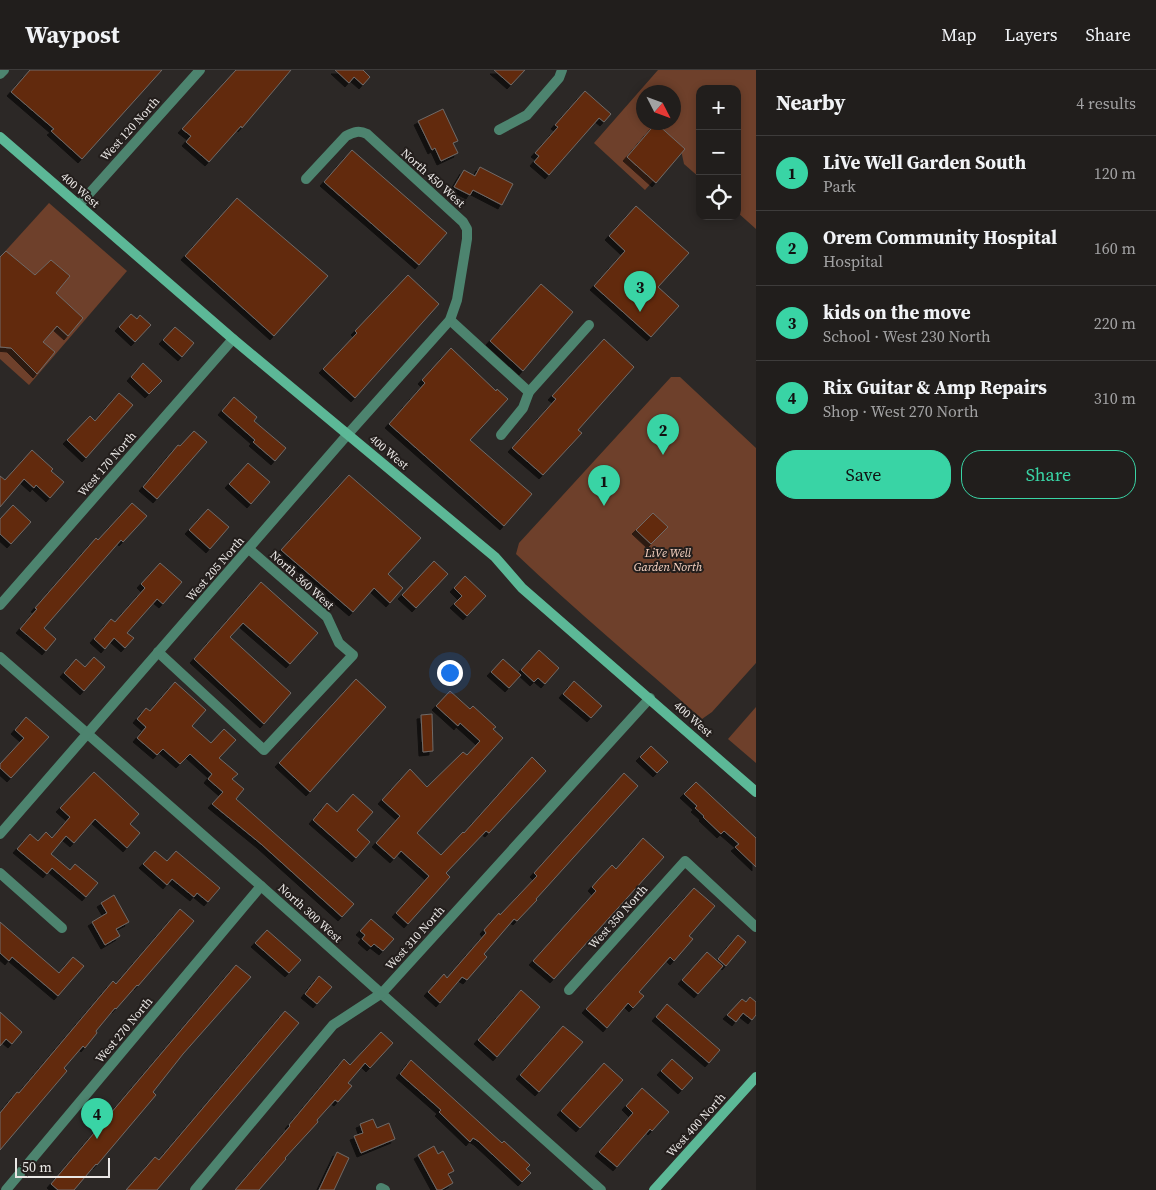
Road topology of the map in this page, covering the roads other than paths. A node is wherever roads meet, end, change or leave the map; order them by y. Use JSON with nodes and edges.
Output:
{"nodes":[{"id":1,"x":4,"y":70,"type":"edge"},
{"id":2,"x":200,"y":70,"type":"edge"},
{"id":3,"x":562,"y":70,"type":"edge"},
{"id":4,"x":0,"y":74,"type":"edge"},
{"id":5,"x":499,"y":130,"type":"dead end"},
{"id":6,"x":0,"y":137,"type":"edge"},
{"id":7,"x":306,"y":179,"type":"dead end"},
{"id":8,"x":80,"y":205,"type":"junction"},
{"id":9,"x":450,"y":320,"type":"junction"},
{"id":10,"x":589,"y":325,"type":"dead end"},
{"id":11,"x":233,"y":338,"type":"junction"},
{"id":12,"x":529,"y":392,"type":"junction"},
{"id":13,"x":348,"y":434,"type":"junction"},
{"id":14,"x":501,"y":436,"type":"dead end"},
{"id":15,"x":249,"y":549,"type":"junction"},
{"id":16,"x":0,"y":605,"type":"edge"},
{"id":17,"x":158,"y":652,"type":"junction"},
{"id":18,"x":0,"y":657,"type":"edge"},
{"id":19,"x":650,"y":698,"type":"junction"},
{"id":20,"x":88,"y":734,"type":"junction"},
{"id":21,"x":756,"y":792,"type":"edge"},
{"id":22,"x":0,"y":834,"type":"edge"},
{"id":23,"x":0,"y":873,"type":"edge"},
{"id":24,"x":261,"y":886,"type":"junction"},
{"id":25,"x":756,"y":927,"type":"edge"},
{"id":26,"x":62,"y":928,"type":"dead end"},
{"id":27,"x":569,"y":990,"type":"dead end"},
{"id":28,"x":382,"y":993,"type":"junction"},
{"id":29,"x":756,"y":1077,"type":"edge"},
{"id":30,"x":6,"y":1190,"type":"edge"},
{"id":31,"x":195,"y":1190,"type":"edge"},
{"id":32,"x":601,"y":1190,"type":"edge"},
{"id":33,"x":654,"y":1190,"type":"edge"}],
"edges":[{"from":1,"to":4,"type":"street"},
{"from":2,"to":8,"type":"street","name":"West 120 North"},
{"from":3,"to":5,"type":"street"},
{"from":6,"to":8,"type":"main road","name":"400 West"},
{"from":7,"to":9,"type":"street","name":"North 450 West"},
{"from":8,"to":11,"type":"main road","name":"400 West"},
{"from":9,"to":12,"type":"street"},
{"from":9,"to":13,"type":"street","name":"West 205 North"},
{"from":10,"to":12,"type":"street"},
{"from":11,"to":13,"type":"main road","name":"400 West"},
{"from":11,"to":16,"type":"street","name":"West 170 North"},
{"from":12,"to":14,"type":"street"},
{"from":13,"to":15,"type":"street","name":"West 205 North"},
{"from":13,"to":19,"type":"main road","name":"400 West"},
{"from":15,"to":17,"type":"street","name":"West 205 North"},
{"from":15,"to":17,"type":"street","name":"North 360 West"},
{"from":17,"to":20,"type":"street","name":"West 205 North"},
{"from":18,"to":20,"type":"street","name":"North 300 West"},
{"from":19,"to":21,"type":"main road","name":"400 West"},
{"from":19,"to":28,"type":"street","name":"West 310 North"},
{"from":20,"to":22,"type":"street","name":"West 205 North"},
{"from":20,"to":24,"type":"street","name":"North 300 West"},
{"from":23,"to":26,"type":"street"},
{"from":24,"to":28,"type":"street","name":"North 300 West"},
{"from":24,"to":30,"type":"street","name":"West 270 North"},
{"from":25,"to":27,"type":"street","name":"West 350 North"},
{"from":28,"to":31,"type":"street","name":"West 310 North"},
{"from":28,"to":32,"type":"street","name":"North 300 West"},
{"from":29,"to":33,"type":"main road","name":"West 400 North"}]}
